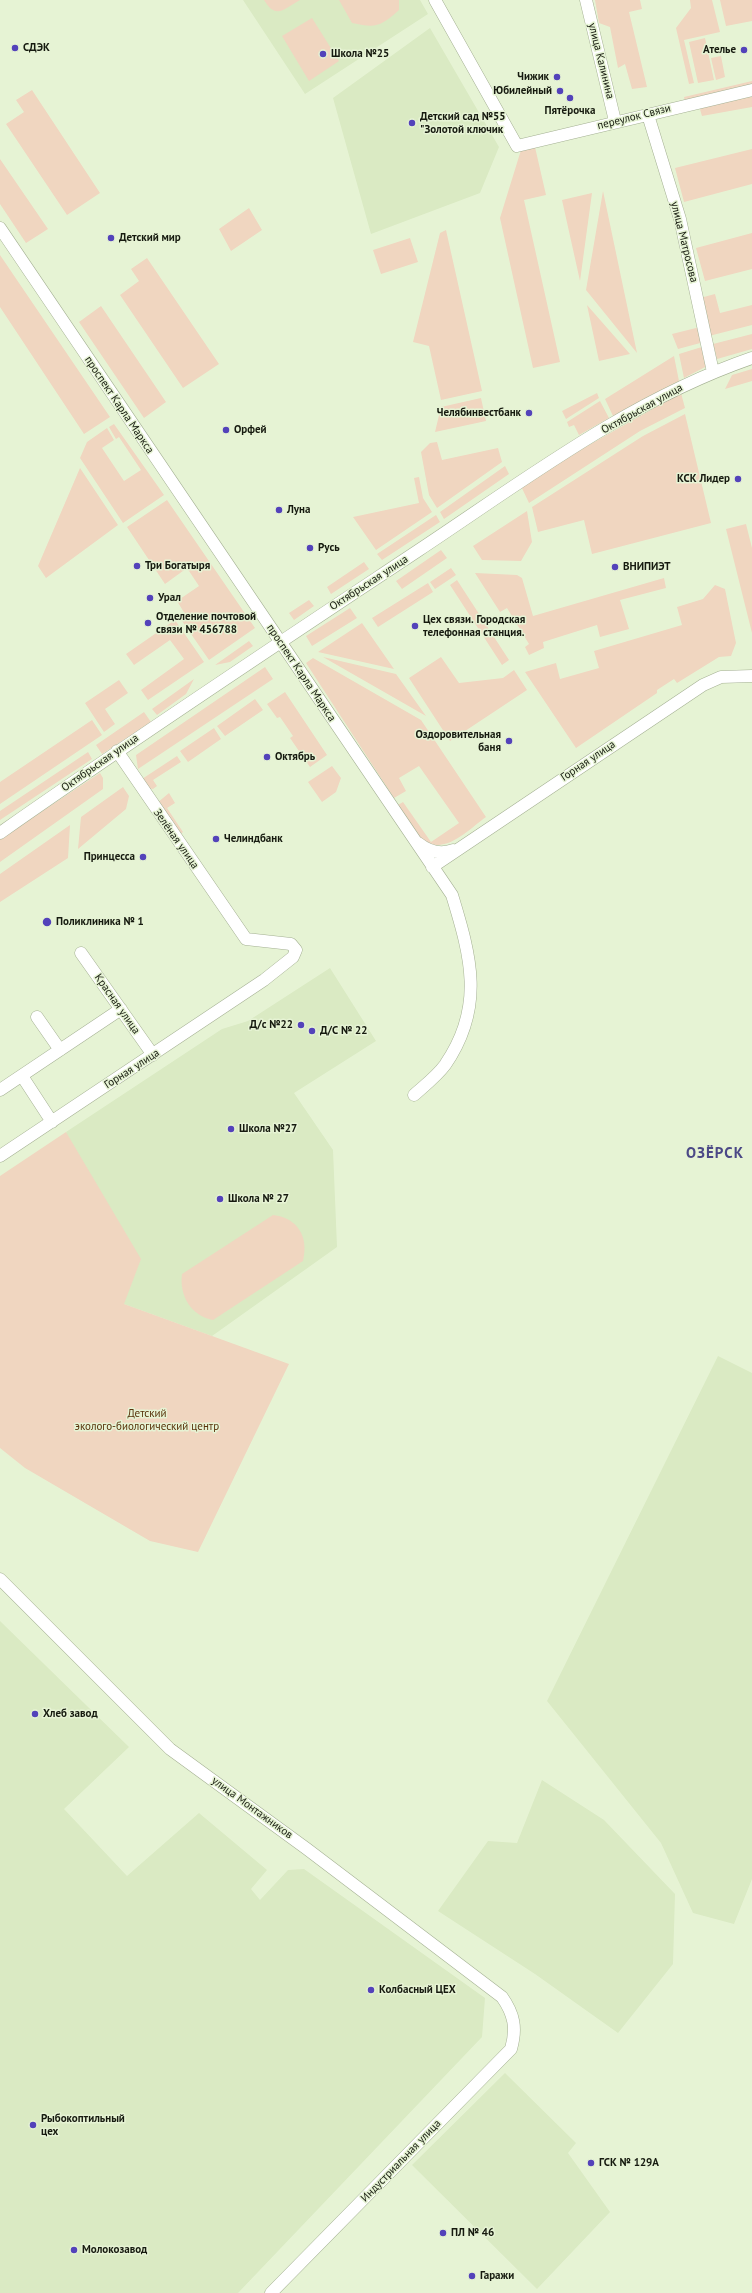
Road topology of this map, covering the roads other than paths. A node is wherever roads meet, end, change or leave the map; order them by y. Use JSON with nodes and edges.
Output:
{"nodes":[{"id":1,"x":435,"y":0,"type":"edge"},
{"id":2,"x":586,"y":0,"type":"edge"},
{"id":3,"x":752,"y":90,"type":"edge"},
{"id":4,"x":648,"y":115,"type":"junction"},
{"id":5,"x":616,"y":121,"type":"junction"},
{"id":6,"x":0,"y":228,"type":"edge"},
{"id":7,"x":752,"y":358,"type":"edge"},
{"id":8,"x":713,"y":372,"type":"junction"},
{"id":9,"x":280,"y":642,"type":"junction"},
{"id":10,"x":752,"y":676,"type":"edge"},
{"id":11,"x":117,"y":751,"type":"junction"},
{"id":12,"x":0,"y":833,"type":"edge"},
{"id":13,"x":413,"y":840,"type":"junction"},
{"id":14,"x":460,"y":847,"type":"junction"},
{"id":15,"x":432,"y":867,"type":"junction"},
{"id":16,"x":81,"y":953,"type":"dead end"},
{"id":17,"x":264,"y":980,"type":"joint"},
{"id":18,"x":121,"y":1009,"type":"junction"},
{"id":19,"x":37,"y":1017,"type":"dead end"},
{"id":20,"x":60,"y":1050,"type":"junction"},
{"id":21,"x":153,"y":1055,"type":"junction"},
{"id":22,"x":22,"y":1076,"type":"junction"},
{"id":23,"x":0,"y":1090,"type":"edge"},
{"id":24,"x":414,"y":1095,"type":"dead end"},
{"id":25,"x":52,"y":1122,"type":"junction"},
{"id":26,"x":0,"y":1156,"type":"edge"},
{"id":27,"x":0,"y":1579,"type":"edge"},
{"id":28,"x":514,"y":2021,"type":"joint"},
{"id":29,"x":272,"y":2293,"type":"edge"}],
"edges":[{"from":1,"to":5,"type":"street","name":"переулок Связи"},
{"from":2,"to":5,"type":"street","name":"улица Калинина"},
{"from":3,"to":4,"type":"street","name":"переулок Связи"},
{"from":4,"to":5,"type":"street","name":"переулок Связи"},
{"from":4,"to":8,"type":"street","name":"улица Матросова"},
{"from":6,"to":9,"type":"street","name":"проспект Карла Маркса"},
{"from":7,"to":8,"type":"street","name":"Октябрьская улица"},
{"from":8,"to":9,"type":"street","name":"Октябрьская улица"},
{"from":9,"to":11,"type":"street","name":"Октябрьская улица"},
{"from":9,"to":13,"type":"street","name":"проспект Карла Маркса"},
{"from":10,"to":14,"type":"street","name":"Горная улица"},
{"from":11,"to":12,"type":"street","name":"Октябрьская улица"},
{"from":11,"to":17,"type":"street","name":"Зелёная улица"},
{"from":13,"to":14,"type":"street"},
{"from":13,"to":15,"type":"street","name":"проспект Карла Маркса"},
{"from":14,"to":15,"type":"street","name":"Горная улица"},
{"from":15,"to":24,"type":"street","name":"проспект Карла Маркса"},
{"from":16,"to":18,"type":"street","name":"Красная улица"},
{"from":17,"to":21,"type":"street","name":"Горная улица"},
{"from":18,"to":20,"type":"street"},
{"from":18,"to":21,"type":"street","name":"Красная улица"},
{"from":19,"to":20,"type":"street"},
{"from":20,"to":22,"type":"street"},
{"from":21,"to":25,"type":"street","name":"Горная улица"},
{"from":22,"to":23,"type":"street"},
{"from":22,"to":25,"type":"street"},
{"from":25,"to":26,"type":"street","name":"Горная улица"},
{"from":27,"to":28,"type":"street","name":"улица Монтажников"},
{"from":28,"to":29,"type":"street","name":"Индустриальная улица"}]}
